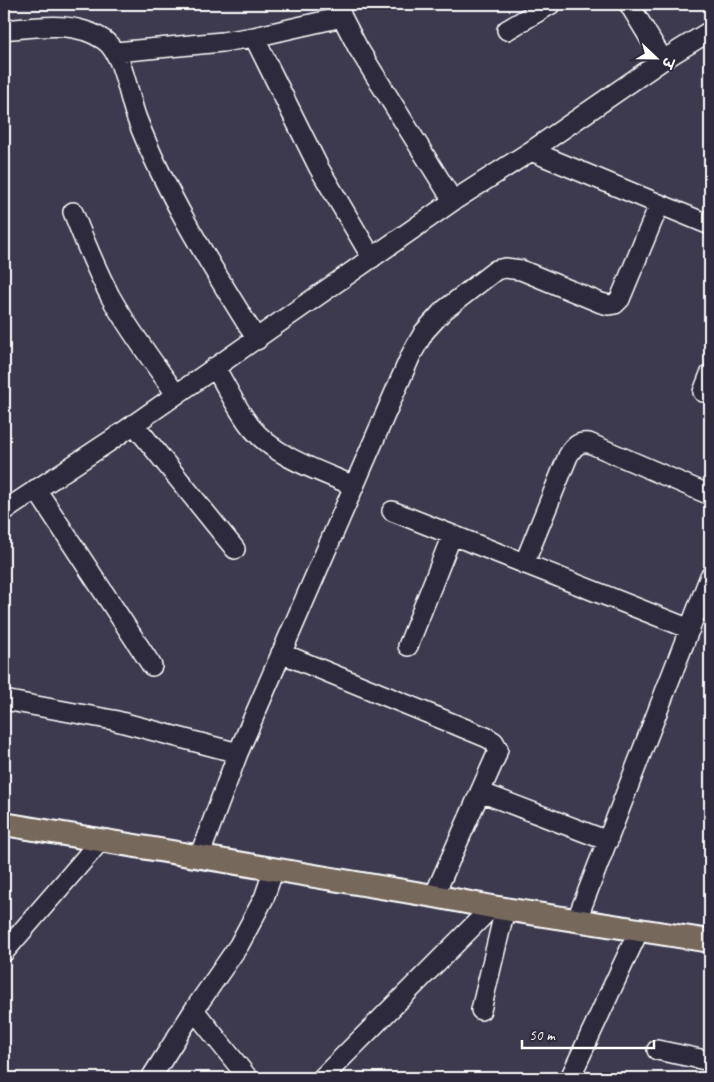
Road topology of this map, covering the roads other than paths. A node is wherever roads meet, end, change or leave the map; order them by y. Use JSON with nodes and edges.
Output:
{"nodes":[{"id":1,"x":551,"y":4,"type":"edge"},
{"id":2,"x":629,"y":4,"type":"edge"},
{"id":3,"x":340,"y":10,"type":"edge"},
{"id":4,"x":4,"y":30,"type":"edge"},
{"id":5,"x":507,"y":30,"type":"dead end"},
{"id":6,"x":710,"y":31,"type":"edge"},
{"id":7,"x":254,"y":37,"type":"junction"},
{"id":8,"x":116,"y":52,"type":"junction"},
{"id":9,"x":663,"y":60,"type":"junction"},
{"id":10,"x":531,"y":151,"type":"junction"},
{"id":11,"x":453,"y":201,"type":"junction"},
{"id":12,"x":659,"y":205,"type":"junction"},
{"id":13,"x":710,"y":208,"type":"edge"},
{"id":14,"x":73,"y":212,"type":"dead end"},
{"id":15,"x":702,"y":222,"type":"edge"},
{"id":16,"x":372,"y":258,"type":"junction"},
{"id":17,"x":257,"y":340,"type":"junction"},
{"id":18,"x":215,"y":367,"type":"junction"},
{"id":19,"x":710,"y":374,"type":"edge"},
{"id":20,"x":703,"y":392,"type":"dead end"},
{"id":21,"x":176,"y":394,"type":"junction"},
{"id":22,"x":134,"y":424,"type":"junction"},
{"id":23,"x":354,"y":486,"type":"junction"},
{"id":24,"x":36,"y":489,"type":"junction"},
{"id":25,"x":710,"y":495,"type":"edge"},
{"id":26,"x":4,"y":511,"type":"edge"},
{"id":27,"x":392,"y":511,"type":"dead end"},
{"id":28,"x":452,"y":535,"type":"junction"},
{"id":29,"x":235,"y":549,"type":"dead end"},
{"id":30,"x":524,"y":564,"type":"junction"},
{"id":31,"x":710,"y":576,"type":"edge"},
{"id":32,"x":690,"y":629,"type":"junction"},
{"id":33,"x":408,"y":646,"type":"dead end"},
{"id":34,"x":281,"y":653,"type":"junction"},
{"id":35,"x":152,"y":666,"type":"dead end"},
{"id":36,"x":4,"y":700,"type":"edge"},
{"id":37,"x":238,"y":753,"type":"junction"},
{"id":38,"x":480,"y":792,"type":"junction"},
{"id":39,"x":4,"y":824,"type":"edge"},
{"id":40,"x":101,"y":840,"type":"junction"},
{"id":41,"x":608,"y":841,"type":"junction"},
{"id":42,"x":199,"y":857,"type":"junction"},
{"id":43,"x":274,"y":869,"type":"junction"},
{"id":44,"x":434,"y":896,"type":"junction"},
{"id":45,"x":498,"y":908,"type":"junction"},
{"id":46,"x":577,"y":919,"type":"junction"},
{"id":47,"x":639,"y":930,"type":"junction"},
{"id":48,"x":710,"y":941,"type":"edge"},
{"id":49,"x":4,"y":952,"type":"edge"},
{"id":50,"x":194,"y":1010,"type":"junction"},
{"id":51,"x":481,"y":1010,"type":"dead end"},
{"id":52,"x":656,"y":1050,"type":"dead end"},
{"id":53,"x":710,"y":1060,"type":"edge"},
{"id":54,"x":151,"y":1078,"type":"edge"},
{"id":55,"x":248,"y":1078,"type":"edge"},
{"id":56,"x":322,"y":1078,"type":"edge"},
{"id":57,"x":570,"y":1078,"type":"edge"}],
"edges":[{"from":1,"to":5,"type":"street"},
{"from":2,"to":9,"type":"street"},
{"from":3,"to":7,"type":"street"},
{"from":3,"to":11,"type":"street"},
{"from":4,"to":8,"type":"street"},
{"from":6,"to":9,"type":"street"},
{"from":7,"to":8,"type":"street"},
{"from":7,"to":16,"type":"street"},
{"from":8,"to":17,"type":"street"},
{"from":9,"to":10,"type":"street"},
{"from":10,"to":11,"type":"street"},
{"from":10,"to":12,"type":"street"},
{"from":11,"to":16,"type":"street"},
{"from":12,"to":15,"type":"street"},
{"from":12,"to":23,"type":"street"},
{"from":13,"to":15,"type":"street"},
{"from":14,"to":21,"type":"street"},
{"from":16,"to":17,"type":"street"},
{"from":17,"to":18,"type":"street"},
{"from":18,"to":21,"type":"street"},
{"from":18,"to":23,"type":"street"},
{"from":19,"to":20,"type":"street"},
{"from":21,"to":22,"type":"street"},
{"from":22,"to":24,"type":"street"},
{"from":22,"to":29,"type":"street"},
{"from":23,"to":34,"type":"street"},
{"from":24,"to":26,"type":"street"},
{"from":24,"to":35,"type":"street"},
{"from":25,"to":30,"type":"street"},
{"from":27,"to":28,"type":"street"},
{"from":28,"to":30,"type":"street"},
{"from":28,"to":33,"type":"street"},
{"from":30,"to":32,"type":"street"},
{"from":31,"to":32,"type":"street"},
{"from":32,"to":41,"type":"street"},
{"from":34,"to":37,"type":"street"},
{"from":34,"to":38,"type":"street"},
{"from":36,"to":37,"type":"street"},
{"from":37,"to":42,"type":"street"},
{"from":38,"to":41,"type":"street"},
{"from":38,"to":44,"type":"street"},
{"from":39,"to":40,"type":"main road"},
{"from":40,"to":42,"type":"main road"},
{"from":40,"to":49,"type":"street"},
{"from":41,"to":46,"type":"street"},
{"from":42,"to":43,"type":"main road"},
{"from":43,"to":44,"type":"main road"},
{"from":43,"to":50,"type":"street"},
{"from":44,"to":45,"type":"main road"},
{"from":45,"to":46,"type":"main road"},
{"from":45,"to":51,"type":"street"},
{"from":45,"to":56,"type":"street"},
{"from":46,"to":47,"type":"main road"},
{"from":47,"to":48,"type":"main road"},
{"from":47,"to":57,"type":"street"},
{"from":50,"to":54,"type":"street"},
{"from":50,"to":55,"type":"street"},
{"from":52,"to":53,"type":"street"}]}
